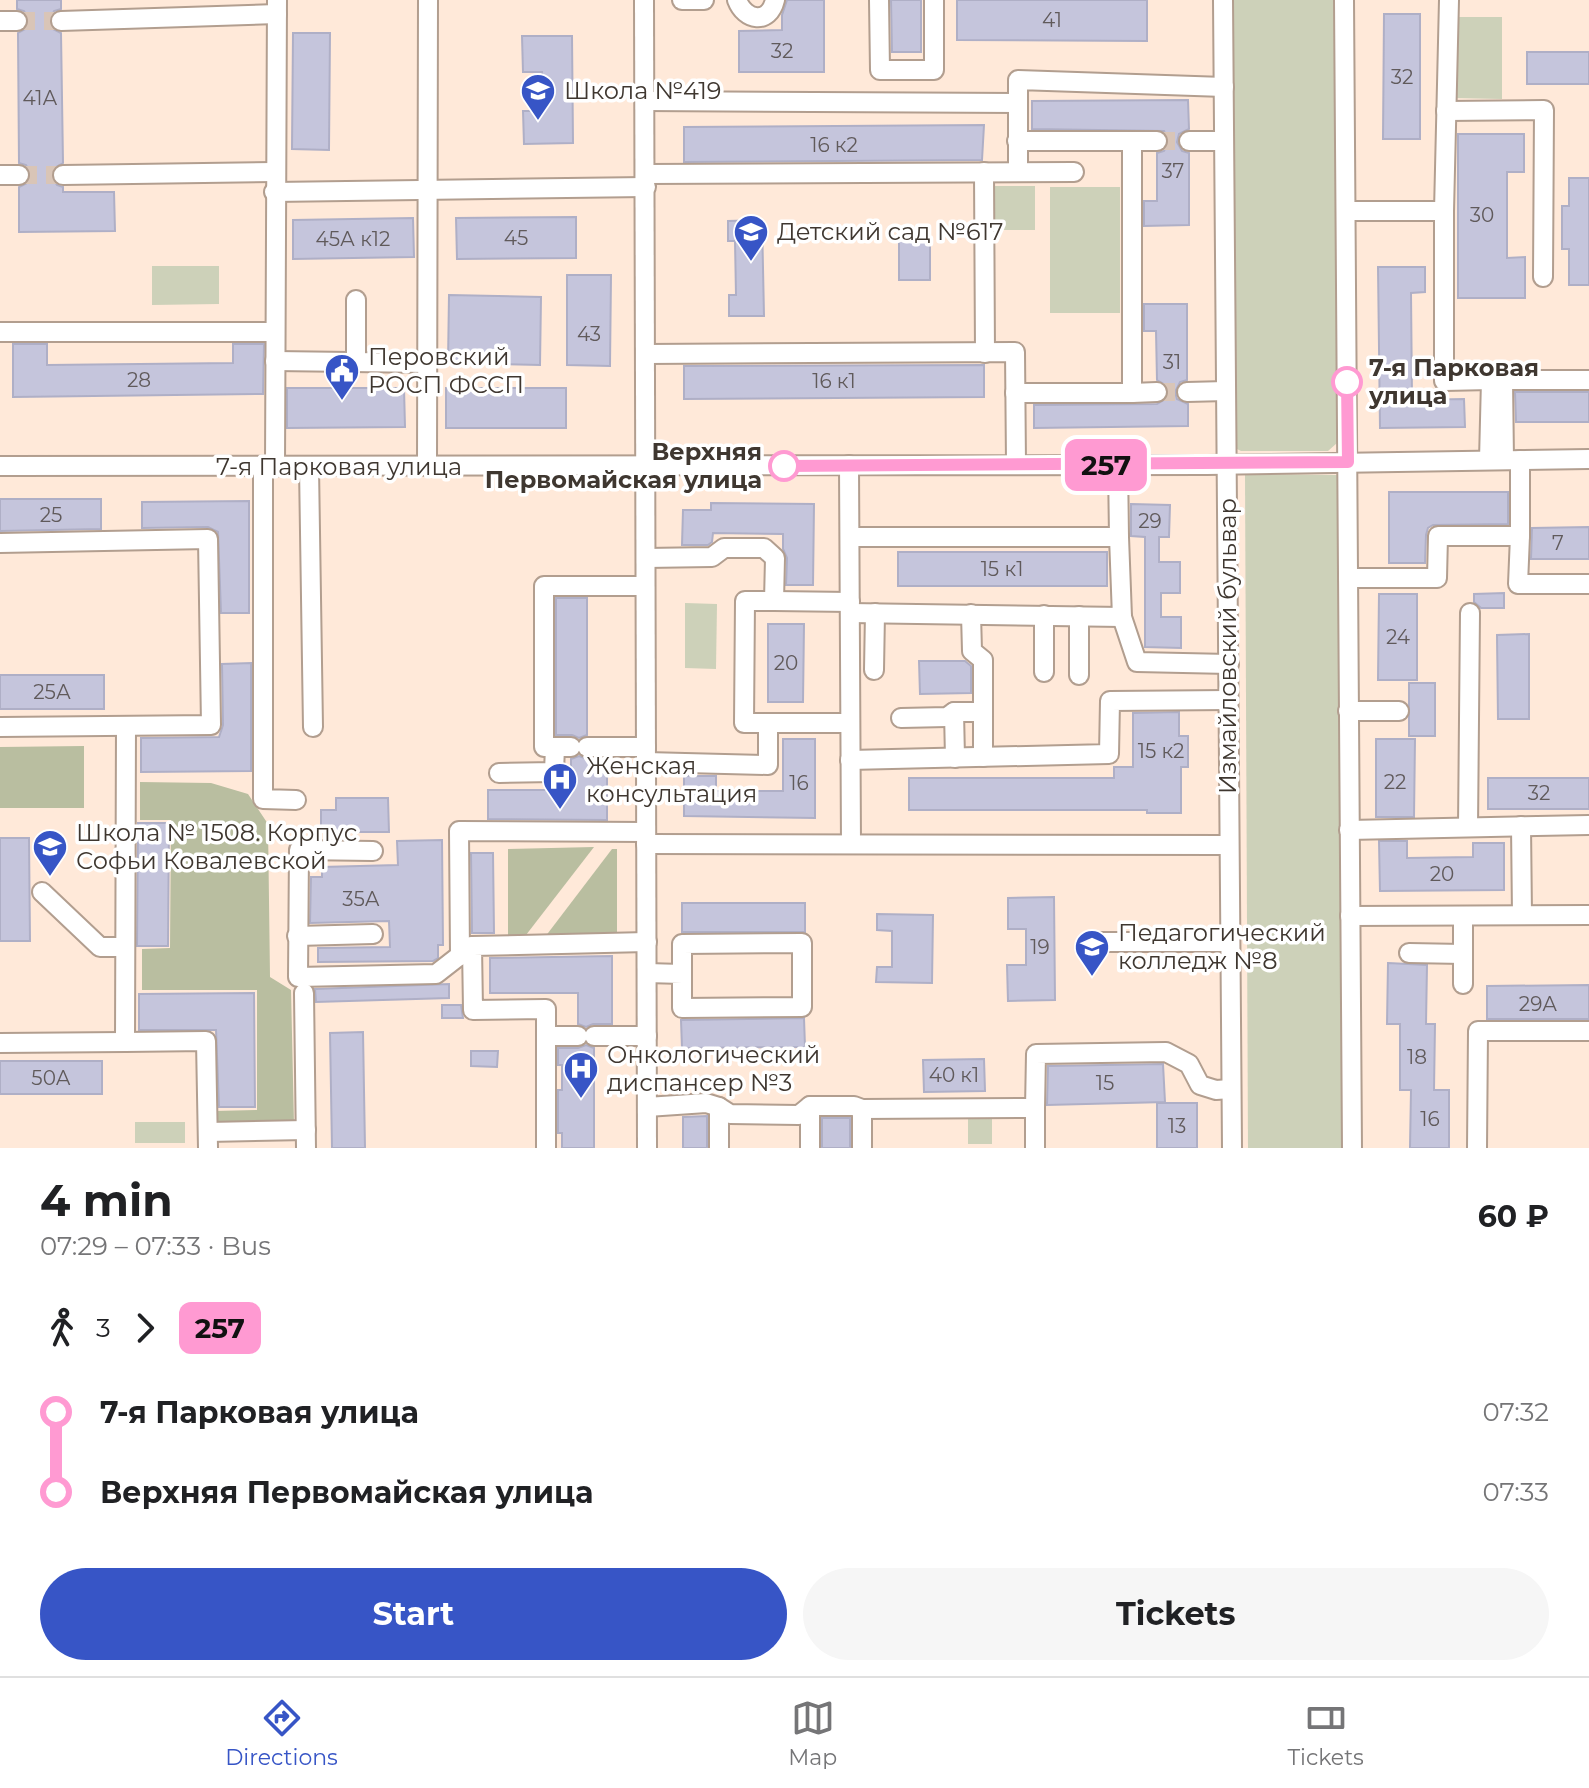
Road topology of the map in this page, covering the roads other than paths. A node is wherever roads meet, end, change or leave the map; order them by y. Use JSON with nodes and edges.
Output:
{"nodes":[{"id":1,"x":428,"y":0,"type":"edge"},
{"id":2,"x":644,"y":0,"type":"edge"},
{"id":3,"x":682,"y":0,"type":"edge"},
{"id":4,"x":704,"y":0,"type":"edge"},
{"id":5,"x":737,"y":0,"type":"edge"},
{"id":6,"x":775,"y":0,"type":"edge"},
{"id":7,"x":879,"y":0,"type":"edge"},
{"id":8,"x":934,"y":0,"type":"edge"},
{"id":9,"x":1223,"y":0,"type":"edge"},
{"id":10,"x":1344,"y":0,"type":"edge"},
{"id":11,"x":1449,"y":0,"type":"edge"},
{"id":12,"x":277,"y":7,"type":"edge"},
{"id":13,"x":61,"y":21,"type":"tunnel mouth"},
{"id":14,"x":1224,"y":87,"type":"junction"},
{"id":15,"x":645,"y":101,"type":"junction"},
{"id":16,"x":1018,"y":103,"type":"junction"},
{"id":17,"x":1446,"y":111,"type":"junction"},
{"id":18,"x":1017,"y":141,"type":"junction"},
{"id":19,"x":1157,"y":141,"type":"tunnel mouth"},
{"id":20,"x":1189,"y":141,"type":"tunnel mouth"},
{"id":21,"x":1224,"y":141,"type":"junction"},
{"id":22,"x":1132,"y":142,"type":"junction"},
{"id":23,"x":274,"y":172,"type":"junction"},
{"id":24,"x":984,"y":172,"type":"junction"},
{"id":25,"x":1018,"y":172,"type":"junction"},
{"id":26,"x":1074,"y":172,"type":"dead end"},
{"id":27,"x":63,"y":175,"type":"tunnel mouth"},
{"id":28,"x":646,"y":181,"type":"junction"},
{"id":29,"x":428,"y":190,"type":"junction"},
{"id":30,"x":274,"y":192,"type":"junction"},
{"id":31,"x":1346,"y":211,"type":"junction"},
{"id":32,"x":1444,"y":211,"type":"junction"},
{"id":33,"x":1543,"y":277,"type":"dead end"},
{"id":34,"x":356,"y":300,"type":"dead end"},
{"id":35,"x":0,"y":332,"type":"edge"},
{"id":36,"x":275,"y":332,"type":"junction"},
{"id":37,"x":985,"y":353,"type":"junction"},
{"id":38,"x":646,"y":354,"type":"junction"},
{"id":39,"x":275,"y":361,"type":"junction"},
{"id":40,"x":356,"y":362,"type":"junction"},
{"id":41,"x":427,"y":363,"type":"junction"},
{"id":42,"x":1589,"y":380,"type":"edge"},
{"id":43,"x":1226,"y":391,"type":"junction"},
{"id":44,"x":1157,"y":392,"type":"tunnel mouth"},
{"id":45,"x":1187,"y":392,"type":"tunnel mouth"},
{"id":46,"x":1015,"y":393,"type":"junction"},
{"id":47,"x":1132,"y":393,"type":"junction"},
{"id":48,"x":1589,"y":459,"type":"edge"},
{"id":49,"x":1504,"y":460,"type":"junction"},
{"id":50,"x":1348,"y":462,"type":"junction"},
{"id":51,"x":1016,"y":464,"type":"junction"},
{"id":52,"x":1227,"y":464,"type":"junction"},
{"id":53,"x":849,"y":465,"type":"junction"},
{"id":54,"x":1118,"y":465,"type":"junction"},
{"id":55,"x":0,"y":466,"type":"edge"},
{"id":56,"x":427,"y":466,"type":"junction"},
{"id":57,"x":269,"y":467,"type":"junction"},
{"id":58,"x":309,"y":467,"type":"junction"},
{"id":59,"x":645,"y":467,"type":"junction"},
{"id":60,"x":1520,"y":536,"type":"junction"},
{"id":61,"x":850,"y":537,"type":"junction"},
{"id":62,"x":1119,"y":537,"type":"junction"},
{"id":63,"x":0,"y":543,"type":"edge"},
{"id":64,"x":646,"y":558,"type":"junction"},
{"id":65,"x":1348,"y":578,"type":"junction"},
{"id":66,"x":1589,"y":584,"type":"edge"},
{"id":67,"x":645,"y":586,"type":"junction"},
{"id":68,"x":774,"y":601,"type":"junction"},
{"id":69,"x":850,"y":607,"type":"junction"},
{"id":70,"x":875,"y":613,"type":"junction"},
{"id":71,"x":1470,"y":613,"type":"dead end"},
{"id":72,"x":971,"y":614,"type":"junction"},
{"id":73,"x":1044,"y":615,"type":"junction"},
{"id":74,"x":1079,"y":616,"type":"junction"},
{"id":75,"x":1122,"y":617,"type":"junction"},
{"id":76,"x":1229,"y":664,"type":"junction"},
{"id":77,"x":874,"y":670,"type":"dead end"},
{"id":78,"x":1044,"y":672,"type":"dead end"},
{"id":79,"x":1079,"y":675,"type":"dead end"},
{"id":80,"x":1228,"y":700,"type":"junction"},
{"id":81,"x":1348,"y":711,"type":"junction"},
{"id":82,"x":1399,"y":711,"type":"dead end"},
{"id":83,"x":954,"y":712,"type":"junction"},
{"id":84,"x":983,"y":712,"type":"junction"},
{"id":85,"x":901,"y":718,"type":"dead end"},
{"id":86,"x":768,"y":723,"type":"junction"},
{"id":87,"x":850,"y":723,"type":"junction"},
{"id":88,"x":126,"y":726,"type":"junction"},
{"id":89,"x":0,"y":727,"type":"edge"},
{"id":90,"x":313,"y":727,"type":"dead end"},
{"id":91,"x":571,"y":747,"type":"junction"},
{"id":92,"x":646,"y":754,"type":"junction"},
{"id":93,"x":983,"y":757,"type":"junction"},
{"id":94,"x":955,"y":758,"type":"junction"},
{"id":95,"x":850,"y":760,"type":"junction"},
{"id":96,"x":499,"y":773,"type":"dead end"},
{"id":97,"x":296,"y":800,"type":"dead end"},
{"id":98,"x":1589,"y":825,"type":"edge"},
{"id":99,"x":1521,"y":826,"type":"junction"},
{"id":100,"x":1468,"y":827,"type":"junction"},
{"id":101,"x":1349,"y":830,"type":"junction"},
{"id":102,"x":646,"y":838,"type":"junction"},
{"id":103,"x":851,"y":844,"type":"junction"},
{"id":104,"x":1229,"y":845,"type":"junction"},
{"id":105,"x":373,"y":851,"type":"dead end"},
{"id":106,"x":42,"y":892,"type":"dead end"},
{"id":107,"x":1522,"y":915,"type":"junction"},
{"id":108,"x":1589,"y":915,"type":"edge"},
{"id":109,"x":1350,"y":916,"type":"junction"},
{"id":110,"x":1463,"y":916,"type":"junction"},
{"id":111,"x":373,"y":934,"type":"dead end"},
{"id":112,"x":297,"y":936,"type":"junction"},
{"id":113,"x":647,"y":942,"type":"junction"},
{"id":114,"x":1090,"y":942,"type":"dead end"},
{"id":115,"x":1230,"y":942,"type":"junction"},
{"id":116,"x":125,"y":947,"type":"junction"},
{"id":117,"x":466,"y":951,"type":"junction"},
{"id":118,"x":1409,"y":953,"type":"dead end"},
{"id":119,"x":1463,"y":954,"type":"junction"},
{"id":120,"x":647,"y":973,"type":"junction"},
{"id":121,"x":682,"y":974,"type":"junction"},
{"id":122,"x":1463,"y":984,"type":"dead end"},
{"id":123,"x":304,"y":993,"type":"dead end"},
{"id":124,"x":1589,"y":1031,"type":"edge"},
{"id":125,"x":546,"y":1036,"type":"junction"},
{"id":126,"x":647,"y":1036,"type":"junction"},
{"id":127,"x":125,"y":1042,"type":"junction"},
{"id":128,"x":0,"y":1043,"type":"edge"},
{"id":129,"x":1231,"y":1089,"type":"junction"},
{"id":130,"x":810,"y":1106,"type":"junction"},
{"id":131,"x":647,"y":1107,"type":"junction"},
{"id":132,"x":719,"y":1107,"type":"junction"},
{"id":133,"x":1035,"y":1108,"type":"junction"},
{"id":134,"x":862,"y":1109,"type":"junction"},
{"id":135,"x":306,"y":1139,"type":"edge"},
{"id":136,"x":208,"y":1140,"type":"edge"},
{"id":137,"x":546,"y":1148,"type":"edge"},
{"id":138,"x":647,"y":1148,"type":"edge"},
{"id":139,"x":719,"y":1148,"type":"edge"},
{"id":140,"x":810,"y":1148,"type":"edge"},
{"id":141,"x":862,"y":1148,"type":"edge"},
{"id":142,"x":1035,"y":1148,"type":"edge"},
{"id":143,"x":1232,"y":1148,"type":"edge"},
{"id":144,"x":1352,"y":1148,"type":"edge"},
{"id":145,"x":1477,"y":1148,"type":"edge"}],
"edges":[{"from":1,"to":29,"type":"street"},
{"from":2,"to":15,"type":"street"},
{"from":3,"to":4,"type":"street"},
{"from":5,"to":6,"type":"street"},
{"from":7,"to":8,"type":"street"},
{"from":9,"to":14,"type":"street","name":"Измайловский бульвар"},
{"from":10,"to":31,"type":"street"},
{"from":11,"to":17,"type":"street"},
{"from":12,"to":13,"type":"street"},
{"from":12,"to":23,"type":"street"},
{"from":14,"to":16,"type":"street"},
{"from":14,"to":21,"type":"street","name":"Измайловский бульвар"},
{"from":15,"to":16,"type":"street"},
{"from":15,"to":28,"type":"street"},
{"from":16,"to":18,"type":"street"},
{"from":17,"to":32,"type":"street"},
{"from":17,"to":33,"type":"street"},
{"from":18,"to":22,"type":"street"},
{"from":18,"to":25,"type":"street"},
{"from":19,"to":22,"type":"street"},
{"from":20,"to":21,"type":"street"},
{"from":21,"to":43,"type":"street","name":"Измайловский бульвар"},
{"from":22,"to":47,"type":"street"},
{"from":23,"to":27,"type":"street"},
{"from":23,"to":30,"type":"street"},
{"from":24,"to":25,"type":"street"},
{"from":24,"to":28,"type":"street"},
{"from":24,"to":37,"type":"street"},
{"from":25,"to":26,"type":"street"},
{"from":28,"to":29,"type":"street"},
{"from":28,"to":38,"type":"street"},
{"from":29,"to":30,"type":"street"},
{"from":29,"to":41,"type":"street"},
{"from":30,"to":36,"type":"street"},
{"from":31,"to":32,"type":"street"},
{"from":31,"to":50,"type":"street"},
{"from":32,"to":49,"type":"street"},
{"from":34,"to":40,"type":"street"},
{"from":35,"to":36,"type":"street"},
{"from":36,"to":39,"type":"street"},
{"from":37,"to":38,"type":"street"},
{"from":37,"to":46,"type":"street"},
{"from":38,"to":59,"type":"street"},
{"from":39,"to":40,"type":"street"},
{"from":39,"to":57,"type":"street"},
{"from":40,"to":41,"type":"street"},
{"from":41,"to":56,"type":"street"},
{"from":42,"to":49,"type":"street"},
{"from":43,"to":45,"type":"street"},
{"from":43,"to":52,"type":"street","name":"Измайловский бульвар"},
{"from":44,"to":47,"type":"street"},
{"from":46,"to":47,"type":"street"},
{"from":46,"to":51,"type":"street"},
{"from":48,"to":49,"type":"street","name":"7-я Парковая улица"},
{"from":49,"to":50,"type":"street","name":"7-я Парковая улица"},
{"from":49,"to":60,"type":"street"},
{"from":50,"to":52,"type":"street","name":"7-я Парковая улица"},
{"from":50,"to":65,"type":"street"},
{"from":51,"to":53,"type":"street","name":"7-я Парковая улица"},
{"from":51,"to":54,"type":"street","name":"7-я Парковая улица"},
{"from":52,"to":54,"type":"street","name":"7-я Парковая улица"},
{"from":52,"to":76,"type":"street","name":"Измайловский бульвар"},
{"from":53,"to":59,"type":"street","name":"7-я Парковая улица"},
{"from":53,"to":61,"type":"street"},
{"from":54,"to":62,"type":"street"},
{"from":55,"to":57,"type":"street","name":"7-я Парковая улица"},
{"from":56,"to":58,"type":"street","name":"7-я Парковая улица"},
{"from":56,"to":59,"type":"street","name":"7-я Парковая улица"},
{"from":57,"to":58,"type":"street","name":"7-я Парковая улица"},
{"from":57,"to":97,"type":"street"},
{"from":58,"to":90,"type":"street"},
{"from":59,"to":64,"type":"street"},
{"from":60,"to":65,"type":"street"},
{"from":60,"to":66,"type":"street"},
{"from":61,"to":62,"type":"street"},
{"from":61,"to":69,"type":"street"},
{"from":62,"to":75,"type":"street"},
{"from":63,"to":88,"type":"street"},
{"from":64,"to":67,"type":"street"},
{"from":64,"to":68,"type":"street"},
{"from":65,"to":81,"type":"street"},
{"from":67,"to":91,"type":"street"},
{"from":67,"to":92,"type":"street"},
{"from":68,"to":69,"type":"street"},
{"from":68,"to":86,"type":"street"},
{"from":69,"to":70,"type":"street"},
{"from":69,"to":87,"type":"street"},
{"from":70,"to":72,"type":"street"},
{"from":70,"to":77,"type":"street"},
{"from":71,"to":100,"type":"street"},
{"from":72,"to":73,"type":"street"},
{"from":72,"to":84,"type":"street"},
{"from":73,"to":74,"type":"street"},
{"from":73,"to":78,"type":"street"},
{"from":74,"to":75,"type":"street"},
{"from":74,"to":79,"type":"street"},
{"from":75,"to":76,"type":"street"},
{"from":76,"to":80,"type":"street","name":"Измайловский бульвар"},
{"from":80,"to":93,"type":"street"},
{"from":80,"to":104,"type":"street","name":"Измайловский бульвар"},
{"from":81,"to":82,"type":"street"},
{"from":81,"to":101,"type":"street"},
{"from":83,"to":84,"type":"street"},
{"from":83,"to":85,"type":"street"},
{"from":83,"to":94,"type":"street"},
{"from":84,"to":93,"type":"street"},
{"from":86,"to":87,"type":"street"},
{"from":86,"to":92,"type":"street"},
{"from":87,"to":95,"type":"street"},
{"from":88,"to":89,"type":"street"},
{"from":88,"to":116,"type":"street"},
{"from":91,"to":92,"type":"street"},
{"from":91,"to":96,"type":"street"},
{"from":92,"to":102,"type":"street"},
{"from":93,"to":94,"type":"street"},
{"from":94,"to":95,"type":"street"},
{"from":95,"to":103,"type":"street"},
{"from":98,"to":99,"type":"street"},
{"from":99,"to":100,"type":"street"},
{"from":99,"to":107,"type":"street"},
{"from":100,"to":101,"type":"street"},
{"from":101,"to":109,"type":"street"},
{"from":102,"to":103,"type":"street"},
{"from":102,"to":113,"type":"street"},
{"from":102,"to":117,"type":"street"},
{"from":103,"to":104,"type":"street"},
{"from":104,"to":115,"type":"street","name":"Измайловский бульвар"},
{"from":105,"to":112,"type":"street"},
{"from":106,"to":116,"type":"street"},
{"from":107,"to":108,"type":"street"},
{"from":107,"to":110,"type":"street"},
{"from":109,"to":110,"type":"street"},
{"from":109,"to":144,"type":"street"},
{"from":110,"to":119,"type":"street"},
{"from":111,"to":112,"type":"street"},
{"from":112,"to":117,"type":"street"},
{"from":113,"to":117,"type":"street"},
{"from":113,"to":120,"type":"street"},
{"from":114,"to":115,"type":"street"},
{"from":115,"to":129,"type":"street","name":"Измайловский бульвар"},
{"from":116,"to":127,"type":"street"},
{"from":117,"to":125,"type":"street"},
{"from":118,"to":119,"type":"street"},
{"from":119,"to":122,"type":"street"},
{"from":120,"to":121,"type":"street"},
{"from":120,"to":126,"type":"street"},
{"from":121,"to":121,"type":"street"},
{"from":123,"to":135,"type":"street"},
{"from":124,"to":145,"type":"street"},
{"from":125,"to":126,"type":"street"},
{"from":125,"to":137,"type":"street"},
{"from":126,"to":131,"type":"street"},
{"from":127,"to":128,"type":"street"},
{"from":127,"to":136,"type":"street"},
{"from":129,"to":133,"type":"street"},
{"from":129,"to":143,"type":"street","name":"Измайловский бульвар"},
{"from":130,"to":132,"type":"street"},
{"from":130,"to":134,"type":"street"},
{"from":130,"to":140,"type":"street"},
{"from":131,"to":132,"type":"street"},
{"from":131,"to":138,"type":"street"},
{"from":132,"to":139,"type":"street"},
{"from":133,"to":134,"type":"street"},
{"from":133,"to":142,"type":"street"},
{"from":134,"to":141,"type":"street"},
{"from":135,"to":136,"type":"street"}]}
